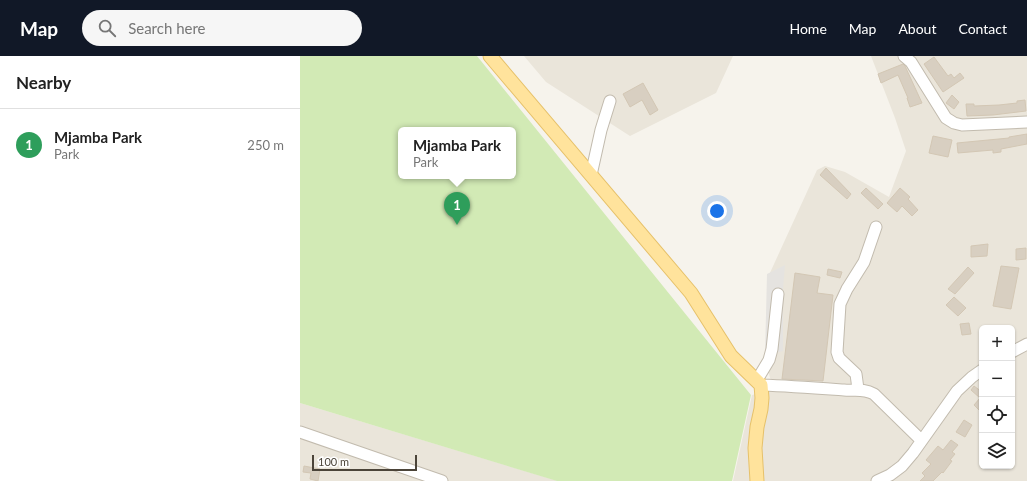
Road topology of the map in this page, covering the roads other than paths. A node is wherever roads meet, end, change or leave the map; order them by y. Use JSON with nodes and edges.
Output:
{"nodes":[{"id":1,"x":490,"y":56,"type":"edge"},
{"id":2,"x":904,"y":56,"type":"edge"},
{"id":3,"x":610,"y":102,"type":"dead end"},
{"id":4,"x":1027,"y":122,"type":"edge"},
{"id":5,"x":591,"y":175,"type":"junction"},
{"id":6,"x":876,"y":227,"type":"dead end"},
{"id":7,"x":778,"y":294,"type":"dead end"},
{"id":8,"x":1027,"y":344,"type":"edge"},
{"id":9,"x":1015,"y":350,"type":"edge"},
{"id":10,"x":979,"y":372,"type":"edge"},
{"id":11,"x":759,"y":383,"type":"junction"},
{"id":12,"x":858,"y":389,"type":"junction"},
{"id":13,"x":300,"y":432,"type":"edge"},
{"id":14,"x":921,"y":440,"type":"junction"},
{"id":15,"x":436,"y":480,"type":"edge"},
{"id":16,"x":757,"y":481,"type":"edge"},
{"id":17,"x":877,"y":481,"type":"edge"}],
"edges":[{"from":1,"to":5,"type":"main road"},
{"from":2,"to":4,"type":"street"},
{"from":3,"to":5,"type":"street"},
{"from":5,"to":11,"type":"main road"},
{"from":6,"to":12,"type":"street"},
{"from":7,"to":11,"type":"street"},
{"from":8,"to":9,"type":"street"},
{"from":10,"to":14,"type":"street"},
{"from":11,"to":12,"type":"street"},
{"from":11,"to":16,"type":"main road"},
{"from":12,"to":14,"type":"street"},
{"from":13,"to":15,"type":"street"},
{"from":14,"to":17,"type":"street"}]}
